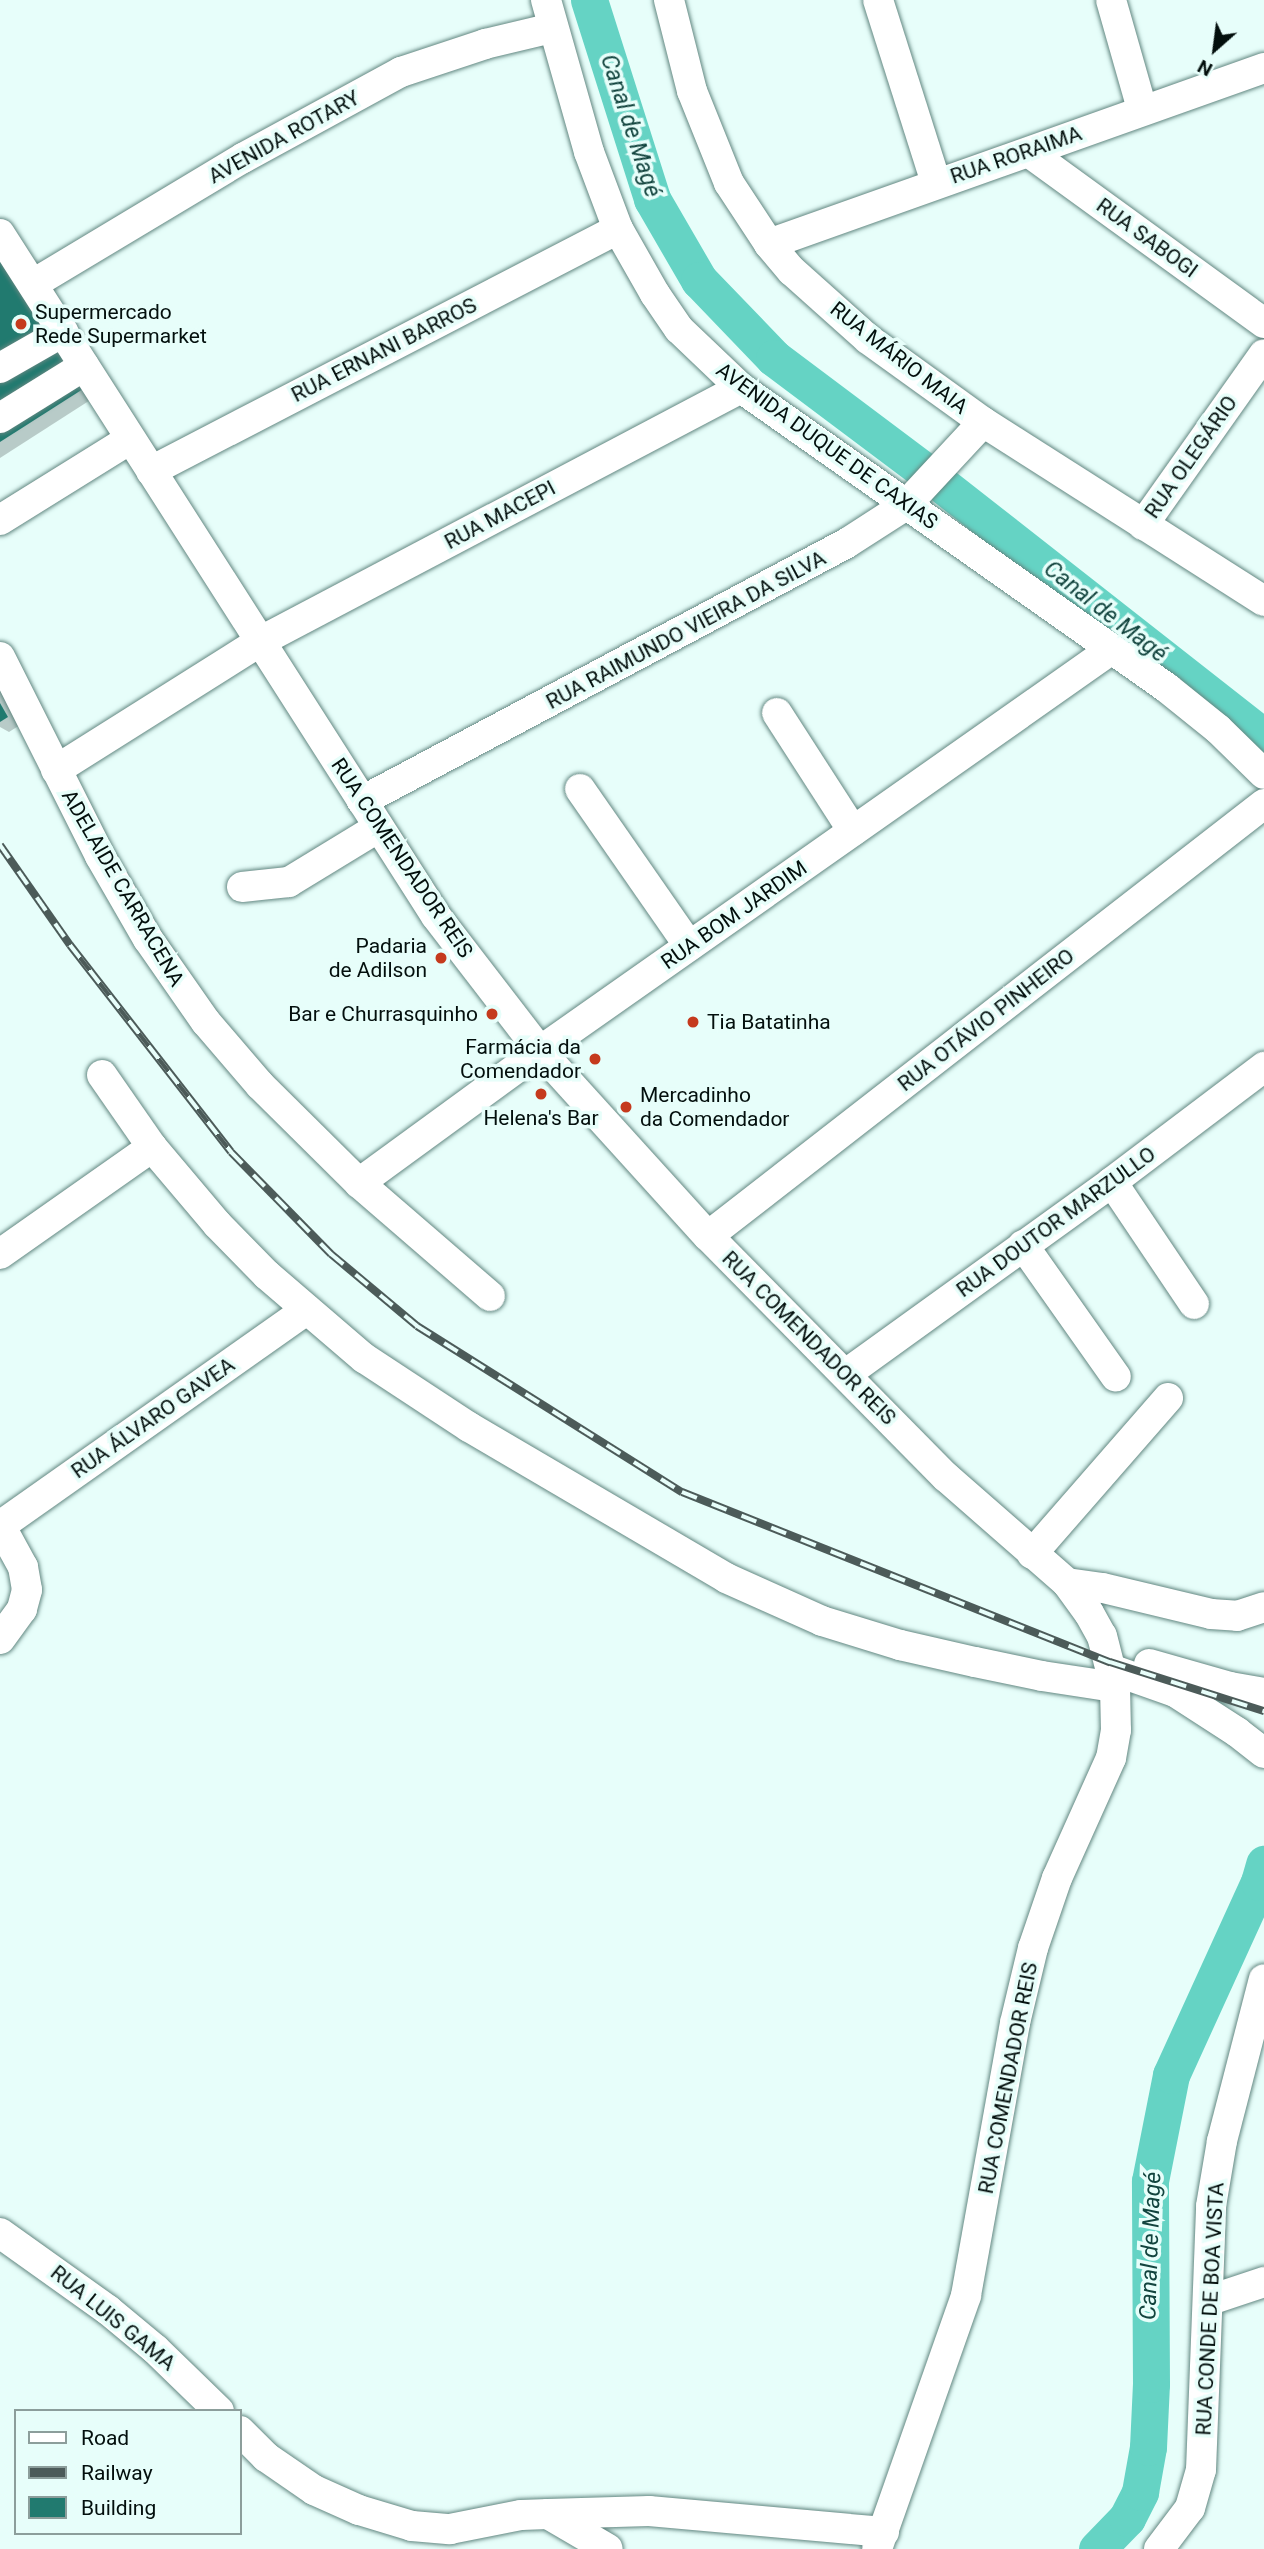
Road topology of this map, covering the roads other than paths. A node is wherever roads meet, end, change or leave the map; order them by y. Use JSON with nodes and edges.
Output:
{"nodes":[{"id":1,"x":668,"y":0,"type":"edge"},
{"id":2,"x":878,"y":0,"type":"edge"},
{"id":3,"x":1111,"y":0,"type":"edge"},
{"id":4,"x":549,"y":14,"type":"edge"},
{"id":5,"x":1264,"y":68,"type":"edge"},
{"id":6,"x":1142,"y":109,"type":"junction"},
{"id":7,"x":1030,"y":153,"type":"junction"},
{"id":8,"x":936,"y":183,"type":"junction"},
{"id":9,"x":618,"y":229,"type":"junction"},
{"id":10,"x":0,"y":234,"type":"edge"},
{"id":11,"x":769,"y":243,"type":"junction"},
{"id":12,"x":33,"y":285,"type":"junction"},
{"id":13,"x":1264,"y":323,"type":"edge"},
{"id":14,"x":63,"y":332,"type":"junction"},
{"id":15,"x":1264,"y":354,"type":"edge"},
{"id":16,"x":84,"y":366,"type":"junction"},
{"id":17,"x":0,"y":368,"type":"edge"},
{"id":18,"x":741,"y":388,"type":"junction"},
{"id":19,"x":0,"y":418,"type":"edge"},
{"id":20,"x":983,"y":422,"type":"junction"},
{"id":21,"x":130,"y":439,"type":"junction"},
{"id":22,"x":151,"y":471,"type":"junction"},
{"id":23,"x":906,"y":505,"type":"junction"},
{"id":24,"x":0,"y":520,"type":"edge"},
{"id":25,"x":1143,"y":525,"type":"junction"},
{"id":26,"x":1264,"y":601,"type":"edge"},
{"id":27,"x":259,"y":642,"type":"junction"},
{"id":28,"x":1112,"y":649,"type":"junction"},
{"id":29,"x":1,"y":658,"type":"edge"},
{"id":30,"x":777,"y":713,"type":"dead end"},
{"id":31,"x":55,"y":770,"type":"junction"},
{"id":32,"x":1264,"y":774,"type":"edge"},
{"id":33,"x":580,"y":789,"type":"dead end"},
{"id":34,"x":362,"y":801,"type":"junction"},
{"id":35,"x":1264,"y":804,"type":"edge"},
{"id":36,"x":379,"y":827,"type":"junction"},
{"id":37,"x":853,"y":831,"type":"junction"},
{"id":38,"x":243,"y":887,"type":"dead end"},
{"id":39,"x":689,"y":946,"type":"junction"},
{"id":40,"x":540,"y":1051,"type":"junction"},
{"id":41,"x":1264,"y":1067,"type":"edge"},
{"id":42,"x":102,"y":1075,"type":"dead end"},
{"id":43,"x":152,"y":1147,"type":"junction"},
{"id":44,"x":1112,"y":1182,"type":"junction"},
{"id":45,"x":359,"y":1184,"type":"junction"},
{"id":46,"x":708,"y":1236,"type":"junction"},
{"id":47,"x":1023,"y":1245,"type":"junction"},
{"id":48,"x":0,"y":1254,"type":"edge"},
{"id":49,"x":490,"y":1296,"type":"dead end"},
{"id":50,"x":1194,"y":1304,"type":"dead end"},
{"id":51,"x":306,"y":1310,"type":"junction"},
{"id":52,"x":846,"y":1374,"type":"junction"},
{"id":53,"x":1116,"y":1377,"type":"dead end"},
{"id":54,"x":1168,"y":1398,"type":"dead end"},
{"id":55,"x":0,"y":1526,"type":"edge"},
{"id":56,"x":1032,"y":1554,"type":"junction"},
{"id":57,"x":1067,"y":1583,"type":"junction"},
{"id":58,"x":1264,"y":1607,"type":"edge"},
{"id":59,"x":0,"y":1639,"type":"edge"},
{"id":60,"x":1111,"y":1670,"type":"junction"},
{"id":61,"x":1264,"y":1693,"type":"edge"},
{"id":62,"x":1264,"y":1753,"type":"edge"},
{"id":63,"x":1264,"y":1979,"type":"edge"},
{"id":64,"x":0,"y":2233,"type":"edge"},
{"id":65,"x":1264,"y":2282,"type":"edge"},
{"id":66,"x":1210,"y":2300,"type":"junction"},
{"id":67,"x":217,"y":2409,"type":"edge"},
{"id":68,"x":242,"y":2433,"type":"edge"},
{"id":69,"x":548,"y":2514,"type":"junction"},
{"id":70,"x":881,"y":2541,"type":"edge"},
{"id":71,"x":608,"y":2549,"type":"edge"},
{"id":72,"x":1159,"y":2549,"type":"edge"}],
"edges":[{"from":1,"to":11,"type":"street","name":"RUA MÁRIO MAIA"},
{"from":2,"to":8,"type":"street"},
{"from":3,"to":6,"type":"street"},
{"from":4,"to":9,"type":"street","name":"AVENIDA DUQUE DE CAXIAS"},
{"from":4,"to":12,"type":"street","name":"AVENIDA ROTARY"},
{"from":5,"to":6,"type":"street","name":"RUA RORAIMA"},
{"from":6,"to":7,"type":"street","name":"RUA RORAIMA"},
{"from":7,"to":8,"type":"street","name":"RUA RORAIMA"},
{"from":7,"to":13,"type":"street","name":"RUA SABOGI"},
{"from":8,"to":11,"type":"street","name":"RUA RORAIMA"},
{"from":9,"to":18,"type":"street","name":"AVENIDA DUQUE DE CAXIAS"},
{"from":9,"to":22,"type":"street","name":"RUA ERNANI BARROS"},
{"from":10,"to":12,"type":"street","name":"RUA COMENDADOR REIS"},
{"from":11,"to":20,"type":"street","name":"RUA MÁRIO MAIA"},
{"from":12,"to":14,"type":"street","name":"RUA COMENDADOR REIS"},
{"from":14,"to":16,"type":"street","name":"RUA COMENDADOR REIS"},
{"from":14,"to":17,"type":"street"},
{"from":15,"to":25,"type":"street","name":"RUA OLEGÁRIO"},
{"from":16,"to":19,"type":"street"},
{"from":16,"to":21,"type":"street","name":"RUA COMENDADOR REIS"},
{"from":18,"to":23,"type":"street","name":"AVENIDA DUQUE DE CAXIAS"},
{"from":18,"to":27,"type":"street","name":"RUA MACEPI"},
{"from":20,"to":23,"type":"street","name":"RUA RAIMUNDO VIEIRA DA SILVA"},
{"from":20,"to":25,"type":"street","name":"RUA MÁRIO MAIA"},
{"from":21,"to":22,"type":"street","name":"RUA COMENDADOR REIS"},
{"from":21,"to":24,"type":"street"},
{"from":22,"to":27,"type":"street","name":"RUA COMENDADOR REIS"},
{"from":23,"to":28,"type":"street","name":"AVENIDA DUQUE DE CAXIAS"},
{"from":23,"to":34,"type":"street","name":"RUA RAIMUNDO VIEIRA DA SILVA"},
{"from":25,"to":26,"type":"street","name":"RUA MÁRIO MAIA"},
{"from":27,"to":31,"type":"street","name":"RUA MACEPI"},
{"from":27,"to":34,"type":"street","name":"RUA COMENDADOR REIS"},
{"from":28,"to":32,"type":"street","name":"AVENIDA DUQUE DE CAXIAS"},
{"from":28,"to":37,"type":"street","name":"RUA BOM JARDIM"},
{"from":29,"to":31,"type":"street","name":"ADELAIDE CARRACENA"},
{"from":30,"to":37,"type":"street"},
{"from":31,"to":45,"type":"street","name":"ADELAIDE CARRACENA"},
{"from":33,"to":39,"type":"street"},
{"from":34,"to":36,"type":"street","name":"RUA COMENDADOR REIS"},
{"from":35,"to":46,"type":"street","name":"RUA OTÁVIO PINHEIRO"},
{"from":36,"to":38,"type":"street"},
{"from":36,"to":40,"type":"street","name":"RUA COMENDADOR REIS"},
{"from":37,"to":39,"type":"street","name":"RUA BOM JARDIM"},
{"from":39,"to":40,"type":"street","name":"RUA BOM JARDIM"},
{"from":40,"to":45,"type":"street","name":"RUA BOM JARDIM"},
{"from":40,"to":46,"type":"street","name":"RUA COMENDADOR REIS"},
{"from":41,"to":44,"type":"street","name":"RUA DOUTOR MARZULLO"},
{"from":42,"to":43,"type":"street"},
{"from":43,"to":48,"type":"street"},
{"from":43,"to":51,"type":"street"},
{"from":44,"to":47,"type":"street","name":"RUA DOUTOR MARZULLO"},
{"from":44,"to":50,"type":"street"},
{"from":45,"to":49,"type":"street","name":"ADELAIDE CARRACENA"},
{"from":46,"to":52,"type":"street","name":"RUA COMENDADOR REIS"},
{"from":47,"to":52,"type":"street","name":"RUA DOUTOR MARZULLO"},
{"from":47,"to":53,"type":"street"},
{"from":51,"to":55,"type":"street","name":"RUA ÁLVARO GAVEA"},
{"from":51,"to":60,"type":"street"},
{"from":52,"to":56,"type":"street","name":"RUA COMENDADOR REIS"},
{"from":54,"to":56,"type":"street"},
{"from":55,"to":59,"type":"street"},
{"from":56,"to":57,"type":"street","name":"RUA COMENDADOR REIS"},
{"from":57,"to":58,"type":"street"},
{"from":57,"to":60,"type":"street","name":"RUA COMENDADOR REIS"},
{"from":60,"to":61,"type":"street"},
{"from":60,"to":62,"type":"street"},
{"from":60,"to":70,"type":"street","name":"RUA COMENDADOR REIS"},
{"from":63,"to":66,"type":"street","name":"RUA CONDE DE BOA VISTA"},
{"from":64,"to":67,"type":"street","name":"RUA LUIS GAMA"},
{"from":65,"to":66,"type":"street"},
{"from":66,"to":72,"type":"street","name":"RUA CONDE DE BOA VISTA"},
{"from":68,"to":69,"type":"street"},
{"from":69,"to":70,"type":"street"},
{"from":69,"to":71,"type":"street"}]}
